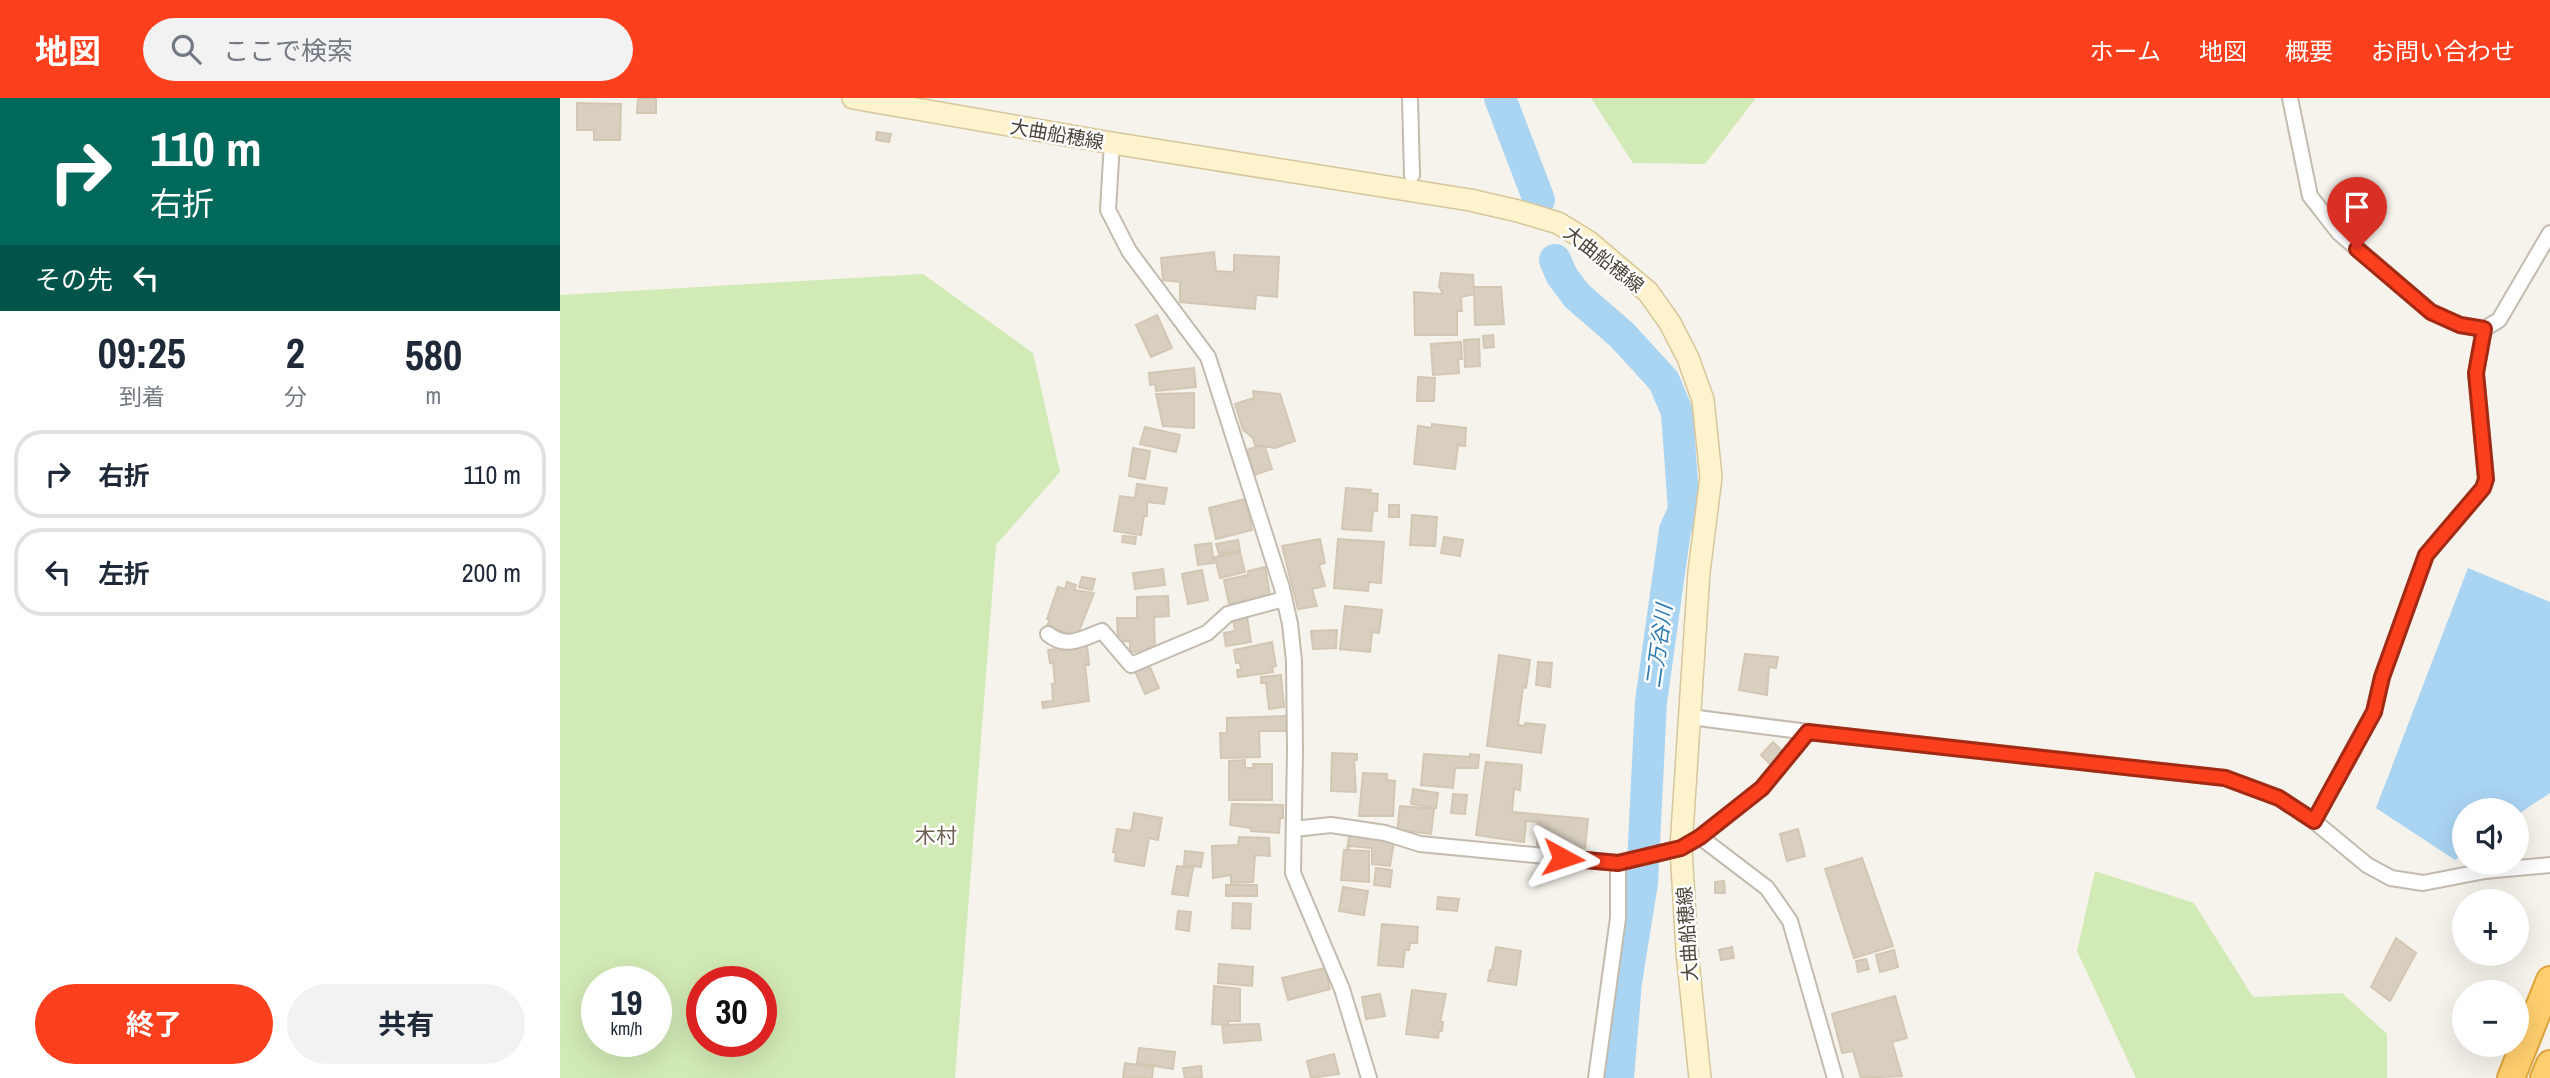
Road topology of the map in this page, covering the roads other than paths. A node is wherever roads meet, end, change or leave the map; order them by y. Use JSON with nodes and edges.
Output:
{"nodes":[{"id":1,"x":853,"y":98,"type":"edge"},
{"id":2,"x":1410,"y":98,"type":"edge"},
{"id":3,"x":2290,"y":98,"type":"edge"},
{"id":4,"x":1112,"y":144,"type":"junction"},
{"id":5,"x":1412,"y":175,"type":"dead end"},
{"id":6,"x":2550,"y":233,"type":"edge"},
{"id":7,"x":2484,"y":329,"type":"junction"},
{"id":8,"x":1284,"y":599,"type":"junction"},
{"id":9,"x":1048,"y":634,"type":"dead end"},
{"id":10,"x":1690,"y":717,"type":"junction"},
{"id":11,"x":1808,"y":732,"type":"junction"},
{"id":12,"x":2314,"y":821,"type":"junction"},
{"id":13,"x":1294,"y":830,"type":"junction"},
{"id":14,"x":1690,"y":842,"type":"junction"},
{"id":15,"x":1618,"y":863,"type":"junction"},
{"id":16,"x":2550,"y":866,"type":"edge"},
{"id":17,"x":2550,"y":980,"type":"edge"},
{"id":18,"x":2550,"y":1064,"type":"edge"},
{"id":19,"x":1369,"y":1078,"type":"edge"},
{"id":20,"x":1596,"y":1078,"type":"edge"},
{"id":21,"x":1700,"y":1078,"type":"edge"},
{"id":22,"x":1835,"y":1078,"type":"edge"},
{"id":23,"x":2511,"y":1078,"type":"edge"},
{"id":24,"x":2544,"y":1078,"type":"edge"}],
"edges":[{"from":1,"to":4,"type":"main road","name":"大曲船穂線"},
{"from":2,"to":5,"type":"street"},
{"from":3,"to":7,"type":"street"},
{"from":4,"to":8,"type":"street"},
{"from":4,"to":10,"type":"main road","name":"大曲船穂線"},
{"from":6,"to":7,"type":"street"},
{"from":7,"to":12,"type":"street"},
{"from":8,"to":9,"type":"street"},
{"from":8,"to":13,"type":"street"},
{"from":10,"to":11,"type":"street"},
{"from":10,"to":14,"type":"main road","name":"大曲船穂線"},
{"from":11,"to":12,"type":"street"},
{"from":11,"to":14,"type":"street"},
{"from":12,"to":16,"type":"street"},
{"from":13,"to":15,"type":"street"},
{"from":13,"to":19,"type":"street"},
{"from":14,"to":15,"type":"street"},
{"from":14,"to":21,"type":"main road","name":"大曲船穂線"},
{"from":14,"to":22,"type":"street"},
{"from":15,"to":20,"type":"street"},
{"from":17,"to":23,"type":"highway"},
{"from":18,"to":24,"type":"highway"}]}
